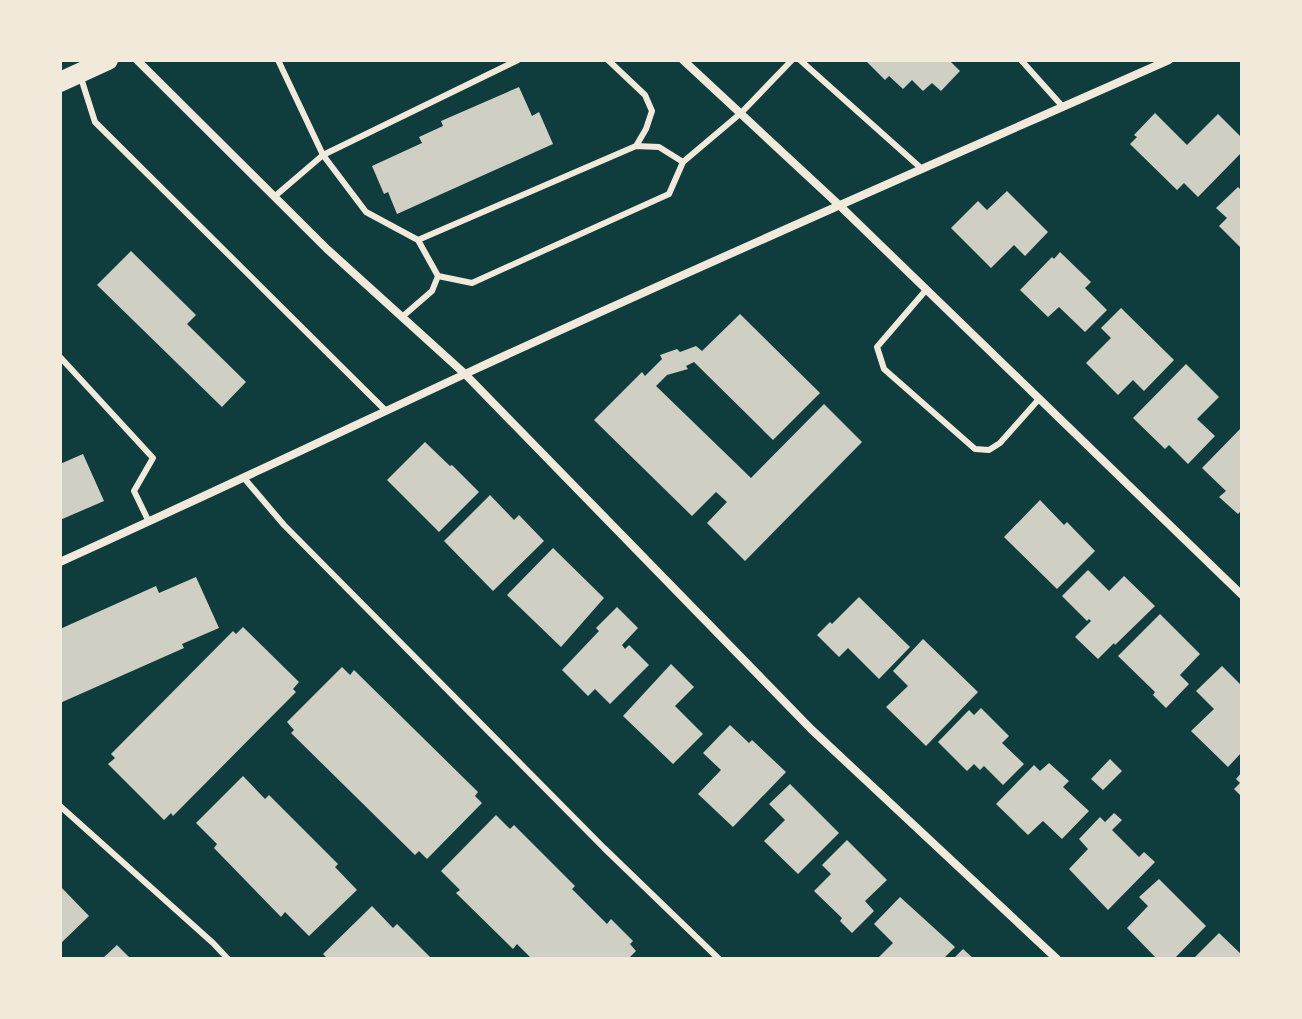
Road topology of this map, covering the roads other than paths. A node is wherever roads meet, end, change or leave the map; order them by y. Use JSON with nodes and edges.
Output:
{"nodes":[{"id":1,"x":108,"y":60,"type":"edge"},
{"id":2,"x":137,"y":60,"type":"edge"},
{"id":3,"x":278,"y":60,"type":"edge"},
{"id":4,"x":518,"y":60,"type":"edge"},
{"id":5,"x":608,"y":60,"type":"edge"},
{"id":6,"x":792,"y":60,"type":"edge"},
{"id":7,"x":800,"y":60,"type":"edge"},
{"id":8,"x":1021,"y":60,"type":"edge"},
{"id":9,"x":1169,"y":60,"type":"edge"},
{"id":10,"x":685,"y":61,"type":"edge"},
{"id":11,"x":80,"y":73,"type":"junction"},
{"id":12,"x":60,"y":82,"type":"edge"},
{"id":13,"x":1063,"y":107,"type":"junction"},
{"id":14,"x":741,"y":113,"type":"junction"},
{"id":15,"x":636,"y":146,"type":"junction"},
{"id":16,"x":323,"y":155,"type":"junction"},
{"id":17,"x":683,"y":162,"type":"junction"},
{"id":18,"x":922,"y":169,"type":"junction"},
{"id":19,"x":274,"y":197,"type":"junction"},
{"id":20,"x":839,"y":205,"type":"junction"},
{"id":21,"x":418,"y":240,"type":"junction"},
{"id":22,"x":438,"y":276,"type":"junction"},
{"id":23,"x":926,"y":290,"type":"junction"},
{"id":24,"x":402,"y":317,"type":"junction"},
{"id":25,"x":60,"y":357,"type":"edge"},
{"id":26,"x":465,"y":374,"type":"junction"},
{"id":27,"x":1039,"y":399,"type":"junction"},
{"id":28,"x":386,"y":411,"type":"junction"},
{"id":29,"x":244,"y":478,"type":"junction"},
{"id":30,"x":149,"y":522,"type":"junction"},
{"id":31,"x":60,"y":562,"type":"edge"},
{"id":32,"x":1242,"y":595,"type":"edge"},
{"id":33,"x":60,"y":806,"type":"edge"},
{"id":34,"x":228,"y":959,"type":"edge"},
{"id":35,"x":719,"y":959,"type":"edge"},
{"id":36,"x":1057,"y":959,"type":"edge"}],
"edges":[{"from":1,"to":11,"type":"main road"},
{"from":2,"to":19,"type":"street"},
{"from":3,"to":16,"type":"lane"},
{"from":4,"to":16,"type":"lane"},
{"from":5,"to":15,"type":"lane"},
{"from":6,"to":14,"type":"lane"},
{"from":7,"to":18,"type":"lane"},
{"from":8,"to":13,"type":"lane"},
{"from":9,"to":13,"type":"street"},
{"from":10,"to":14,"type":"street"},
{"from":11,"to":12,"type":"main road"},
{"from":11,"to":28,"type":"lane"},
{"from":13,"to":18,"type":"street"},
{"from":14,"to":17,"type":"lane"},
{"from":14,"to":20,"type":"street"},
{"from":15,"to":17,"type":"lane"},
{"from":15,"to":21,"type":"lane"},
{"from":16,"to":19,"type":"lane"},
{"from":16,"to":21,"type":"lane"},
{"from":17,"to":22,"type":"lane"},
{"from":18,"to":20,"type":"street"},
{"from":19,"to":24,"type":"street"},
{"from":20,"to":23,"type":"street"},
{"from":20,"to":26,"type":"street"},
{"from":21,"to":22,"type":"lane"},
{"from":22,"to":24,"type":"lane"},
{"from":23,"to":27,"type":"street"},
{"from":23,"to":27,"type":"lane"},
{"from":24,"to":26,"type":"street"},
{"from":25,"to":30,"type":"lane"},
{"from":26,"to":28,"type":"street"},
{"from":26,"to":36,"type":"street"},
{"from":27,"to":32,"type":"street"},
{"from":28,"to":29,"type":"street"},
{"from":29,"to":30,"type":"street"},
{"from":29,"to":35,"type":"lane"},
{"from":30,"to":31,"type":"street"},
{"from":33,"to":34,"type":"lane"}]}
